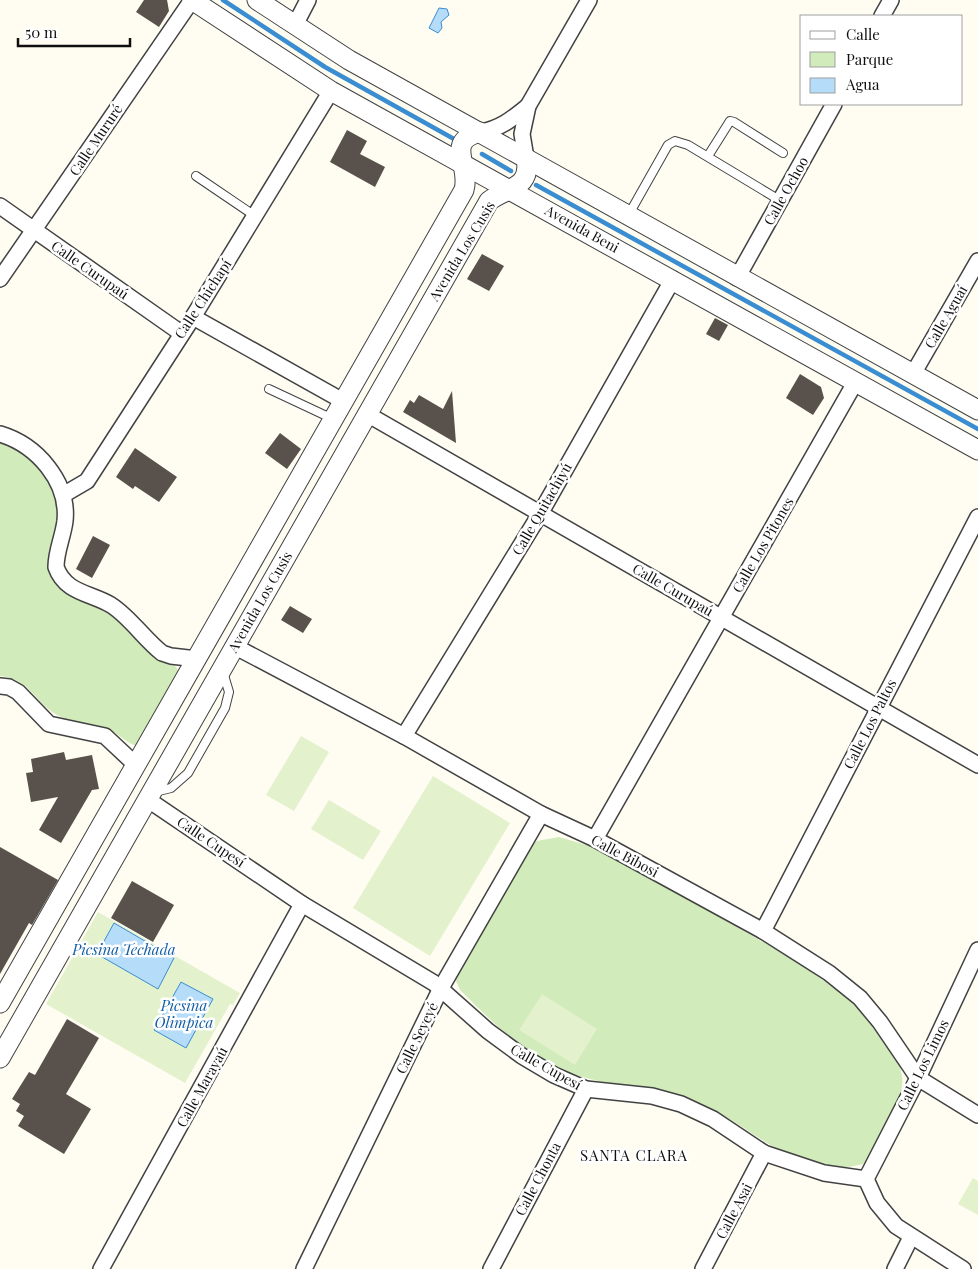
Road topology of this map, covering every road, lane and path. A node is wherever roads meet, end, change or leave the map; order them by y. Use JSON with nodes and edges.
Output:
{"nodes":[{"id":1,"x":192,"y":0,"type":"edge"},
{"id":2,"x":257,"y":0,"type":"edge"},
{"id":3,"x":308,"y":0,"type":"edge"},
{"id":4,"x":589,"y":0,"type":"edge"},
{"id":5,"x":891,"y":0,"type":"edge"},
{"id":6,"x":883,"y":15,"type":"edge"},
{"id":7,"x":295,"y":26,"type":"junction"},
{"id":8,"x":331,"y":92,"type":"junction"},
{"id":9,"x":833,"y":105,"type":"edge"},
{"id":10,"x":528,"y":106,"type":"junction"},
{"id":11,"x":480,"y":132,"type":"junction"},
{"id":12,"x":784,"y":153,"type":"dead end"},
{"id":13,"x":708,"y":156,"type":"junction"},
{"id":14,"x":526,"y":158,"type":"junction"},
{"id":15,"x":462,"y":162,"type":"junction"},
{"id":16,"x":196,"y":176,"type":"dead end"},
{"id":17,"x":511,"y":190,"type":"junction"},
{"id":18,"x":781,"y":201,"type":"junction"},
{"id":19,"x":456,"y":203,"type":"junction"},
{"id":20,"x":0,"y":206,"type":"edge"},
{"id":21,"x":481,"y":215,"type":"junction"},
{"id":22,"x":255,"y":216,"type":"junction"},
{"id":23,"x":628,"y":216,"type":"junction"},
{"id":24,"x":34,"y":230,"type":"junction"},
{"id":25,"x":978,"y":261,"type":"edge"},
{"id":26,"x":737,"y":278,"type":"junction"},
{"id":27,"x":672,"y":279,"type":"junction"},
{"id":28,"x":0,"y":280,"type":"edge"},
{"id":29,"x":193,"y":317,"type":"junction"},
{"id":30,"x":181,"y":333,"type":"junction"},
{"id":31,"x":913,"y":374,"type":"junction"},
{"id":32,"x":856,"y":381,"type":"junction"},
{"id":33,"x":269,"y":389,"type":"dead end"},
{"id":34,"x":343,"y":401,"type":"junction"},
{"id":35,"x":978,"y":410,"type":"edge"},
{"id":36,"x":367,"y":414,"type":"junction"},
{"id":37,"x":333,"y":419,"type":"junction"},
{"id":38,"x":0,"y":434,"type":"edge"},
{"id":39,"x":316,"y":449,"type":"junction"},
{"id":40,"x":978,"y":450,"type":"edge"},
{"id":41,"x":339,"y":462,"type":"junction"},
{"id":42,"x":63,"y":495,"type":"junction"},
{"id":43,"x":540,"y":514,"type":"junction"},
{"id":44,"x":978,"y":517,"type":"edge"},
{"id":45,"x":722,"y":618,"type":"junction"},
{"id":46,"x":234,"y":646,"type":"junction"},
{"id":47,"x":197,"y":659,"type":"junction"},
{"id":48,"x":0,"y":686,"type":"edge"},
{"id":49,"x":878,"y":708,"type":"junction"},
{"id":50,"x":404,"y":736,"type":"junction"},
{"id":51,"x":978,"y":765,"type":"edge"},
{"id":52,"x":136,"y":766,"type":"junction"},
{"id":53,"x":149,"y":796,"type":"junction"},
{"id":54,"x":541,"y":814,"type":"junction"},
{"id":55,"x":595,"y":839,"type":"junction"},
{"id":56,"x":302,"y":904,"type":"junction"},
{"id":57,"x":42,"y":931,"type":"junction"},
{"id":58,"x":764,"y":931,"type":"junction"},
{"id":59,"x":64,"y":944,"type":"junction"},
{"id":60,"x":978,"y":950,"type":"edge"},
{"id":61,"x":441,"y":988,"type":"junction"},
{"id":62,"x":0,"y":1003,"type":"edge"},
{"id":63,"x":0,"y":1058,"type":"edge"},
{"id":64,"x":918,"y":1078,"type":"junction"},
{"id":65,"x":586,"y":1089,"type":"junction"},
{"id":66,"x":978,"y":1115,"type":"edge"},
{"id":67,"x":764,"y":1153,"type":"junction"},
{"id":68,"x":866,"y":1179,"type":"junction"},
{"id":69,"x":911,"y":1237,"type":"junction"},
{"id":70,"x":101,"y":1269,"type":"edge"},
{"id":71,"x":304,"y":1269,"type":"edge"},
{"id":72,"x":491,"y":1269,"type":"edge"},
{"id":73,"x":703,"y":1269,"type":"edge"},
{"id":74,"x":895,"y":1269,"type":"edge"},
{"id":75,"x":963,"y":1269,"type":"edge"}],
"edges":[{"from":1,"to":8,"type":"street","name":"Avenida Beni"},
{"from":1,"to":24,"type":"street","name":"Calle Mururé"},
{"from":2,"to":7,"type":"street"},
{"from":3,"to":7,"type":"street"},
{"from":4,"to":10,"type":"street"},
{"from":5,"to":6,"type":"street"},
{"from":7,"to":11,"type":"street"},
{"from":8,"to":15,"type":"street","name":"Avenida Beni"},
{"from":8,"to":22,"type":"street","name":"Calle Chichapí"},
{"from":9,"to":18,"type":"street","name":"Calle Ochoo"},
{"from":10,"to":11,"type":"street"},
{"from":10,"to":14,"type":"street"},
{"from":11,"to":14,"type":"street"},
{"from":11,"to":15,"type":"street","name":"Avenida Los Cusis"},
{"from":12,"to":13,"type":"lane"},
{"from":13,"to":18,"type":"lane"},
{"from":13,"to":23,"type":"lane"},
{"from":14,"to":17,"type":"street","name":"Avenida Los Cusis"},
{"from":14,"to":23,"type":"street"},
{"from":15,"to":17,"type":"street","name":"Avenida Beni"},
{"from":15,"to":19,"type":"street","name":"Avenida Los Cusis"},
{"from":16,"to":22,"type":"lane"},
{"from":17,"to":21,"type":"street","name":"Avenida Los Cusis"},
{"from":17,"to":27,"type":"street","name":"Avenida Beni"},
{"from":18,"to":26,"type":"street","name":"Calle Ochoo"},
{"from":19,"to":21,"type":"street"},
{"from":19,"to":34,"type":"street","name":"Avenida Los Cusis"},
{"from":20,"to":24,"type":"street","name":"Calle Curupaú"},
{"from":21,"to":36,"type":"street","name":"Avenida Los Cusis"},
{"from":22,"to":29,"type":"street","name":"Calle Chichapí"},
{"from":23,"to":26,"type":"street"},
{"from":24,"to":28,"type":"street","name":"Calle Mururé"},
{"from":24,"to":30,"type":"street","name":"Calle Curupaú"},
{"from":25,"to":31,"type":"street","name":"Calle Aguaí"},
{"from":26,"to":31,"type":"street"},
{"from":27,"to":32,"type":"street","name":"Avenida Beni"},
{"from":27,"to":43,"type":"street","name":"Calle Quitachiyú"},
{"from":29,"to":30,"type":"street","name":"Calle Chichapí"},
{"from":29,"to":34,"type":"street"},
{"from":30,"to":42,"type":"street","name":"Calle Chichapí"},
{"from":31,"to":35,"type":"street"},
{"from":32,"to":40,"type":"street","name":"Avenida Beni"},
{"from":32,"to":45,"type":"street","name":"Calle Los Pitones"},
{"from":33,"to":37,"type":"lane"},
{"from":34,"to":37,"type":"street","name":"Avenida Los Cusis"},
{"from":36,"to":41,"type":"street","name":"Avenida Los Cusis"},
{"from":36,"to":43,"type":"street","name":"Calle Curupaú"},
{"from":37,"to":39,"type":"street","name":"Avenida Los Cusis"},
{"from":38,"to":42,"type":"street"},
{"from":39,"to":41,"type":"street"},
{"from":39,"to":47,"type":"street","name":"Avenida Los Cusis"},
{"from":41,"to":46,"type":"street","name":"Avenida Los Cusis"},
{"from":42,"to":47,"type":"street"},
{"from":43,"to":45,"type":"street","name":"Calle Curupaú"},
{"from":43,"to":50,"type":"street","name":"Calle Quitachiyú"},
{"from":44,"to":49,"type":"street","name":"Calle Los Paltos"},
{"from":45,"to":49,"type":"street","name":"Calle Curupaú"},
{"from":45,"to":55,"type":"street","name":"Calle Los Pitones"},
{"from":46,"to":50,"type":"street","name":"Calle Bibosi"},
{"from":46,"to":53,"type":"street","name":"Avenida Los Cusis"},
{"from":47,"to":52,"type":"street","name":"Avenida Los Cusis"},
{"from":48,"to":52,"type":"street"},
{"from":49,"to":51,"type":"street","name":"Calle Curupaú"},
{"from":49,"to":58,"type":"street","name":"Calle Los Paltos"},
{"from":50,"to":54,"type":"street","name":"Calle Bibosi"},
{"from":52,"to":57,"type":"street","name":"Avenida Los Cusis"},
{"from":53,"to":56,"type":"street","name":"Calle Cupesí"},
{"from":53,"to":59,"type":"street","name":"Avenida Los Cusis"},
{"from":54,"to":55,"type":"street","name":"Calle Bibosi"},
{"from":54,"to":61,"type":"street","name":"Calle Seyeyé"},
{"from":55,"to":58,"type":"street","name":"Calle Bibosi"},
{"from":56,"to":61,"type":"street","name":"Calle Cupesí"},
{"from":56,"to":70,"type":"street","name":"Calle Marayaú"},
{"from":57,"to":59,"type":"street"},
{"from":57,"to":62,"type":"street","name":"Avenida Los Cusis"},
{"from":58,"to":64,"type":"street","name":"Calle Bibosi"},
{"from":59,"to":63,"type":"street","name":"Avenida Los Cusis"},
{"from":60,"to":64,"type":"street","name":"Calle Los Limos"},
{"from":61,"to":65,"type":"street","name":"Calle Cupesí"},
{"from":61,"to":71,"type":"street","name":"Calle Seyeyé"},
{"from":64,"to":66,"type":"street","name":"Calle Bibosi"},
{"from":64,"to":68,"type":"street","name":"Calle Los Limos"},
{"from":65,"to":67,"type":"street","name":"Calle Cupesí"},
{"from":65,"to":72,"type":"street","name":"Calle Chonta"},
{"from":67,"to":68,"type":"street","name":"Calle Cupesí"},
{"from":67,"to":73,"type":"street","name":"Calle Asai"},
{"from":68,"to":69,"type":"street"},
{"from":69,"to":74,"type":"street"},
{"from":69,"to":75,"type":"street"}]}
